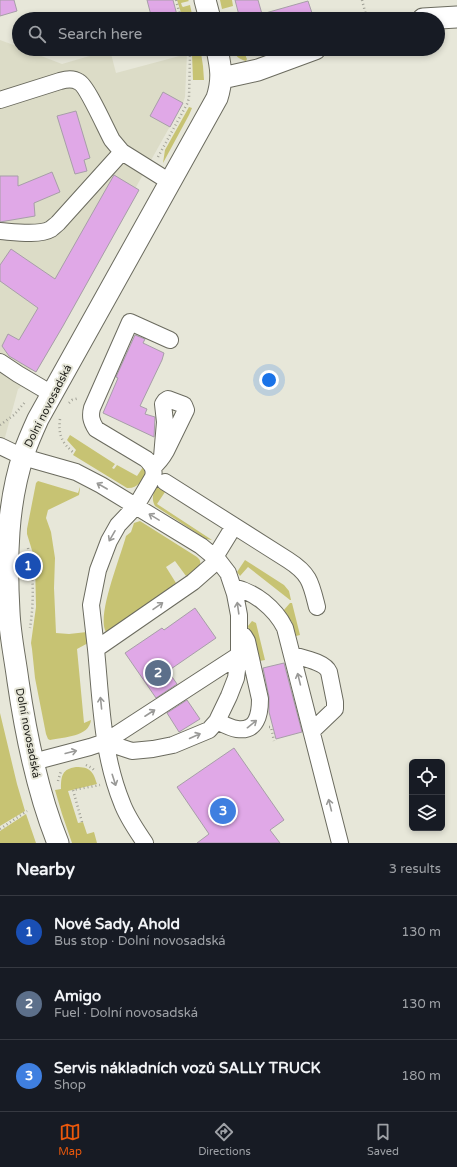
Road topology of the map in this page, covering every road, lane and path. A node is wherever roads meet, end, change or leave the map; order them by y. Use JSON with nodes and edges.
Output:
{"nodes":[{"id":1,"x":176,"y":0,"type":"edge"},
{"id":2,"x":205,"y":0,"type":"edge"},
{"id":3,"x":362,"y":0,"type":"edge"},
{"id":4,"x":179,"y":12,"type":"edge"},
{"id":5,"x":208,"y":12,"type":"edge"},
{"id":6,"x":365,"y":12,"type":"edge"},
{"id":7,"x":457,"y":17,"type":"edge"},
{"id":8,"x":445,"y":18,"type":"edge"},
{"id":9,"x":190,"y":56,"type":"edge"},
{"id":10,"x":218,"y":56,"type":"edge"},
{"id":11,"x":296,"y":56,"type":"edge"},
{"id":12,"x":222,"y":78,"type":"junction"},
{"id":13,"x":0,"y":100,"type":"edge"},
{"id":14,"x":122,"y":152,"type":"junction"},
{"id":15,"x":151,"y":170,"type":"junction"},
{"id":16,"x":170,"y":182,"type":"junction"},
{"id":17,"x":0,"y":231,"type":"edge"},
{"id":18,"x":170,"y":340,"type":"dead end"},
{"id":19,"x":0,"y":362,"type":"edge"},
{"id":20,"x":52,"y":395,"type":"junction"},
{"id":21,"x":97,"y":396,"type":"junction"},
{"id":22,"x":61,"y":414,"type":"dead end"},
{"id":23,"x":0,"y":425,"type":"edge"},
{"id":24,"x":0,"y":446,"type":"edge"},
{"id":25,"x":74,"y":453,"type":"dead end"},
{"id":26,"x":23,"y":457,"type":"junction"},
{"id":27,"x":165,"y":482,"type":"dead end"},
{"id":28,"x":136,"y":506,"type":"junction"},
{"id":29,"x":234,"y":526,"type":"junction"},
{"id":30,"x":26,"y":543,"type":"dead end"},
{"id":31,"x":217,"y":559,"type":"junction"},
{"id":32,"x":233,"y":587,"type":"junction"},
{"id":33,"x":317,"y":607,"type":"dead end"},
{"id":34,"x":239,"y":633,"type":"junction"},
{"id":35,"x":29,"y":635,"type":"dead end"},
{"id":36,"x":96,"y":649,"type":"junction"},
{"id":37,"x":239,"y":654,"type":"junction"},
{"id":38,"x":293,"y":655,"type":"junction"},
{"id":39,"x":217,"y":720,"type":"junction"},
{"id":40,"x":271,"y":727,"type":"dead end"},
{"id":41,"x":312,"y":731,"type":"junction"},
{"id":42,"x":274,"y":741,"type":"dead end"},
{"id":43,"x":105,"y":742,"type":"junction"},
{"id":44,"x":33,"y":762,"type":"junction"},
{"id":45,"x":83,"y":765,"type":"dead end"},
{"id":46,"x":64,"y":768,"type":"dead end"},
{"id":47,"x":96,"y":773,"type":"dead end"},
{"id":48,"x":99,"y":779,"type":"dead end"},
{"id":49,"x":57,"y":785,"type":"dead end"},
{"id":50,"x":28,"y":811,"type":"dead end"},
{"id":51,"x":82,"y":822,"type":"dead end"},
{"id":52,"x":0,"y":829,"type":"edge"},
{"id":53,"x":58,"y":843,"type":"edge"},
{"id":54,"x":145,"y":843,"type":"edge"},
{"id":55,"x":340,"y":843,"type":"edge"}],
"edges":[{"from":1,"to":4,"type":"path"},
{"from":2,"to":5,"type":"main road"},
{"from":3,"to":6,"type":"path"},
{"from":7,"to":8,"type":"main road"},
{"from":9,"to":15,"type":"path"},
{"from":10,"to":12,"type":"main road","name":"Dolní novosadská"},
{"from":11,"to":12,"type":"main road"},
{"from":12,"to":16,"type":"main road","name":"Dolní novosadská"},
{"from":13,"to":14,"type":"lane"},
{"from":14,"to":15,"type":"lane"},
{"from":14,"to":17,"type":"lane"},
{"from":15,"to":16,"type":"lane"},
{"from":16,"to":20,"type":"main road","name":"Dolní novosadská"},
{"from":18,"to":21,"type":"lane"},
{"from":19,"to":20,"type":"lane"},
{"from":20,"to":21,"type":"path"},
{"from":20,"to":23,"type":"path"},
{"from":20,"to":26,"type":"main road","name":"Dolní novosadská"},
{"from":21,"to":28,"type":"lane"},
{"from":22,"to":25,"type":"path"},
{"from":24,"to":26,"type":"lane"},
{"from":28,"to":26,"type":"lane","one_way":true},
{"from":26,"to":44,"type":"main road","name":"Dolní novosadská"},
{"from":27,"to":29,"type":"lane"},
{"from":31,"to":28,"type":"lane","one_way":true},
{"from":28,"to":36,"type":"lane","one_way":true},
{"from":29,"to":31,"type":"lane"},
{"from":29,"to":33,"type":"lane"},
{"from":30,"to":35,"type":"path"},
{"from":31,"to":32,"type":"lane"},
{"from":36,"to":31,"type":"lane","one_way":true},
{"from":34,"to":32,"type":"lane","one_way":true},
{"from":32,"to":38,"type":"lane"},
{"from":34,"to":37,"type":"lane"},
{"from":39,"to":34,"type":"lane","one_way":true},
{"from":43,"to":36,"type":"lane","one_way":true},
{"from":37,"to":39,"type":"lane"},
{"from":43,"to":37,"type":"lane","one_way":true},
{"from":41,"to":38,"type":"lane","one_way":true},
{"from":38,"to":41,"type":"lane"},
{"from":43,"to":39,"type":"lane","one_way":true},
{"from":40,"to":42,"type":"path"},
{"from":55,"to":41,"type":"lane","one_way":true},
{"from":44,"to":43,"type":"lane","one_way":true},
{"from":43,"to":54,"type":"lane","one_way":true},
{"from":44,"to":53,"type":"main road","name":"Dolní novosadská"},
{"from":45,"to":47,"type":"path"},
{"from":46,"to":49,"type":"path"},
{"from":48,"to":51,"type":"path"},
{"from":50,"to":52,"type":"path"}]}
